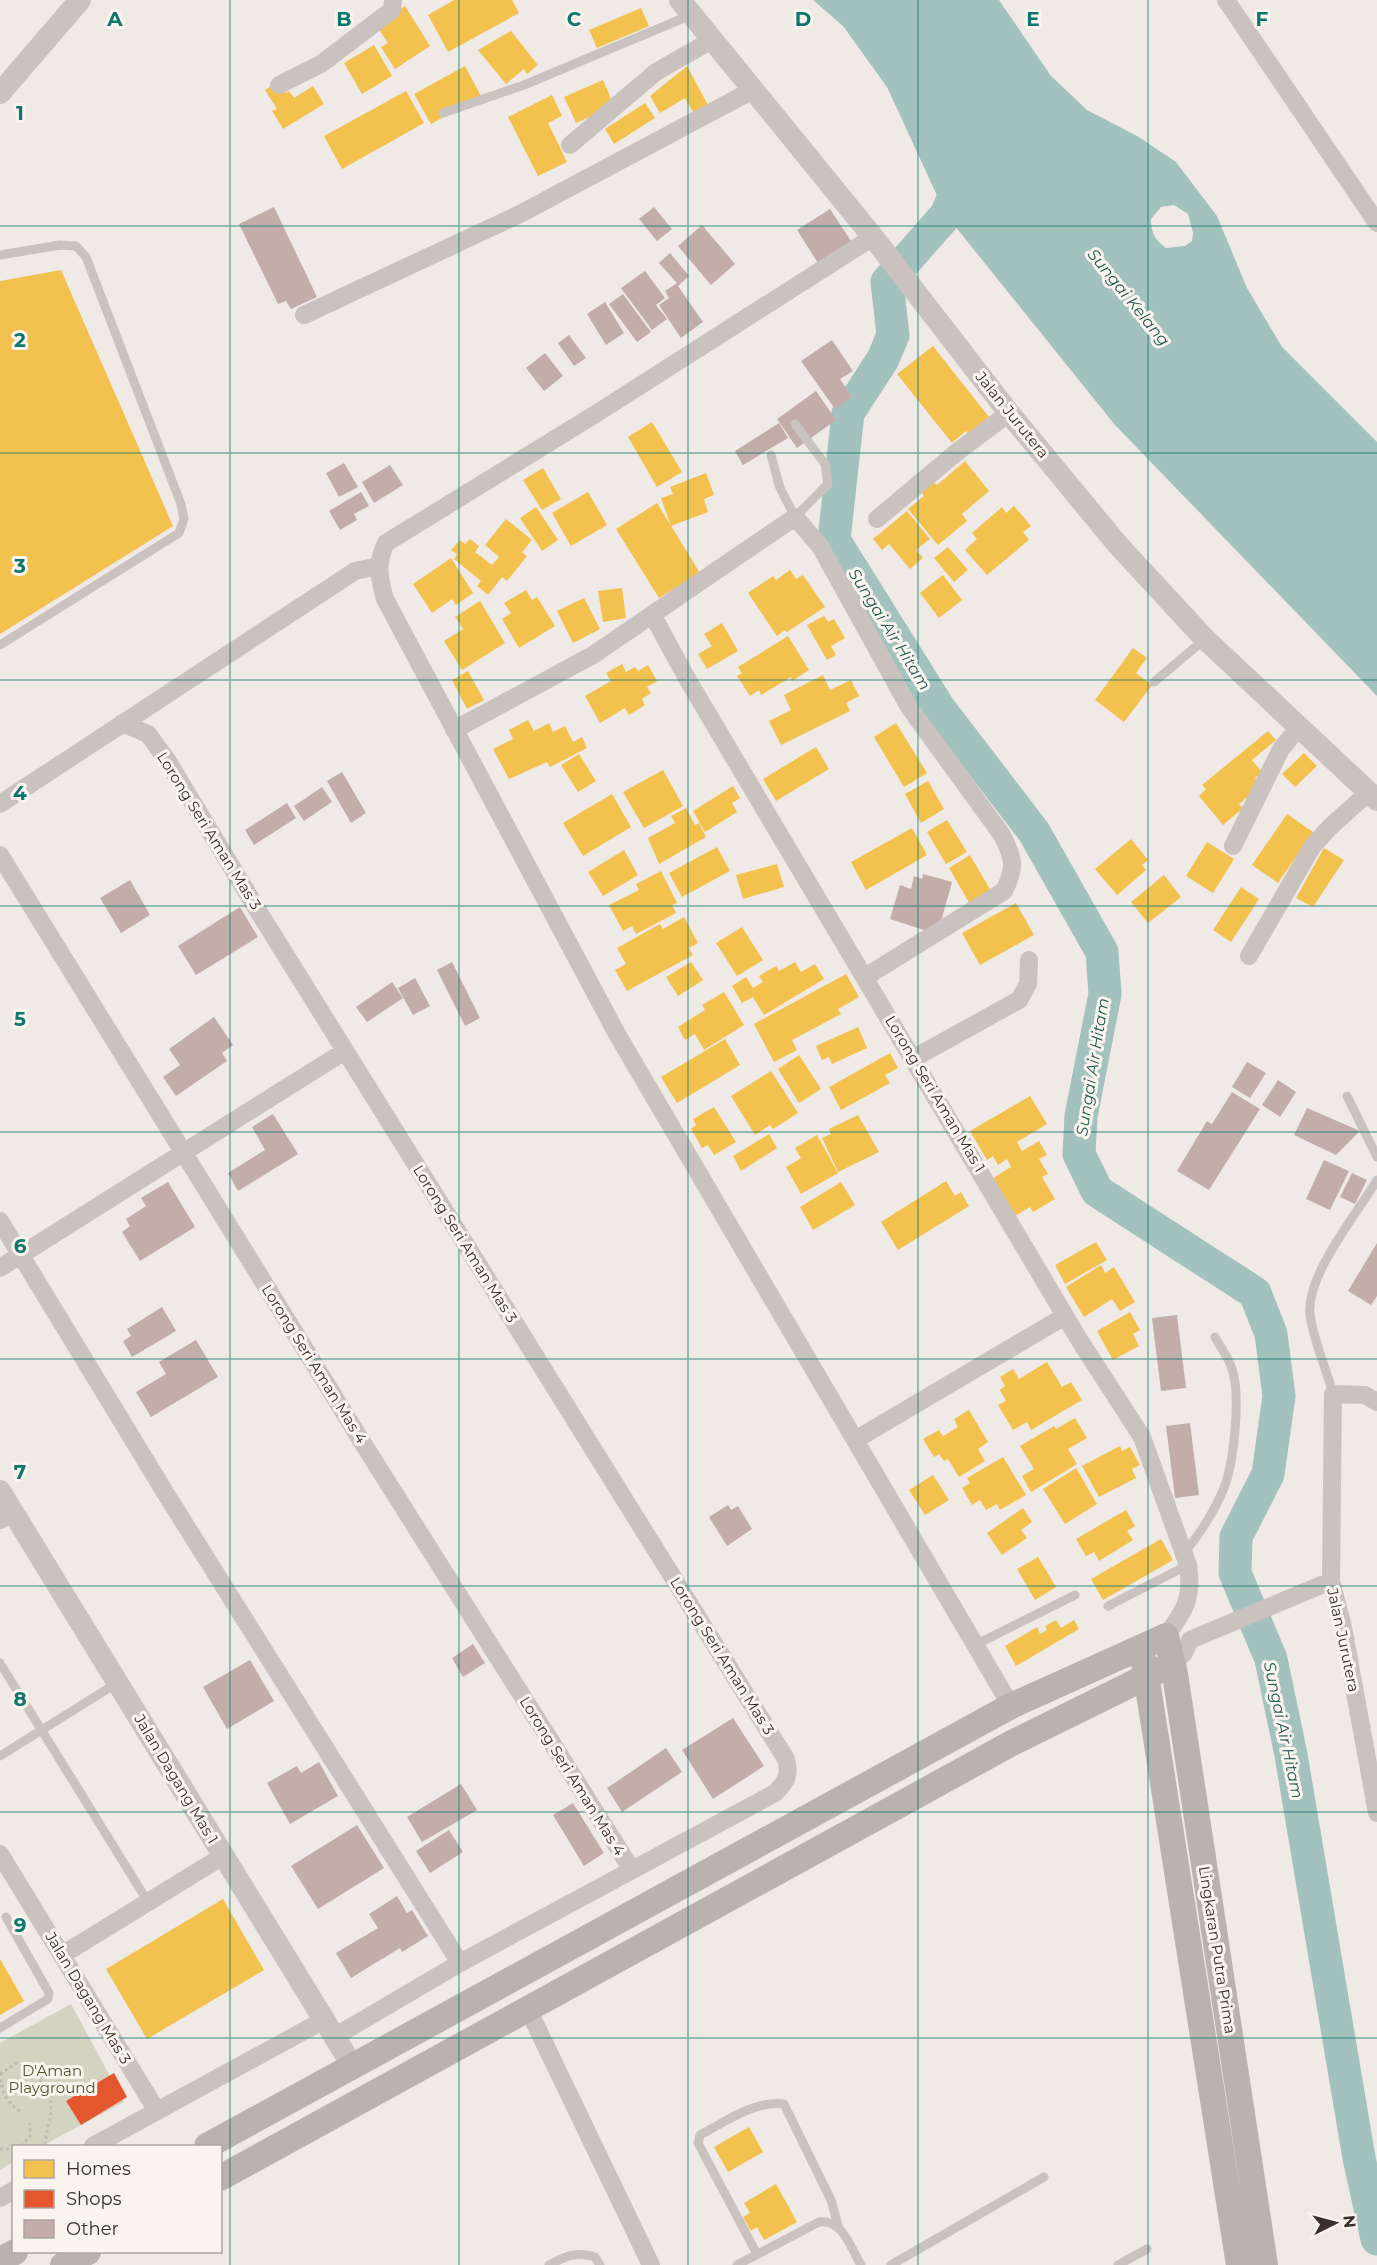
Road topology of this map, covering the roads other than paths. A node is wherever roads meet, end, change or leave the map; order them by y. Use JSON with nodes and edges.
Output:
{"nodes":[{"id":1,"x":80,"y":0,"type":"edge"},
{"id":2,"x":393,"y":0,"type":"edge"},
{"id":3,"x":1226,"y":0,"type":"edge"},
{"id":4,"x":686,"y":7,"type":"edge"},
{"id":5,"x":712,"y":40,"type":"junction"},
{"id":6,"x":279,"y":85,"type":"dead end"},
{"id":7,"x":752,"y":91,"type":"junction"},
{"id":8,"x":0,"y":93,"type":"edge"},
{"id":9,"x":443,"y":113,"type":"dead end"},
{"id":10,"x":570,"y":145,"type":"dead end"},
{"id":11,"x":1377,"y":223,"type":"edge"},
{"id":12,"x":873,"y":237,"type":"junction"},
{"id":13,"x":0,"y":255,"type":"edge"},
{"id":14,"x":304,"y":315,"type":"dead end"},
{"id":15,"x":1009,"y":413,"type":"junction"},
{"id":16,"x":795,"y":424,"type":"dead end"},
{"id":17,"x":771,"y":456,"type":"dead end"},
{"id":18,"x":795,"y":517,"type":"junction"},
{"id":19,"x":877,"y":519,"type":"dead end"},
{"id":20,"x":379,"y":566,"type":"junction"},
{"id":21,"x":653,"y":616,"type":"junction"},
{"id":22,"x":1205,"y":639,"type":"junction"},
{"id":23,"x":0,"y":645,"type":"edge"},
{"id":24,"x":1154,"y":682,"type":"dead end"},
{"id":25,"x":122,"y":723,"type":"junction"},
{"id":26,"x":1299,"y":727,"type":"junction"},
{"id":27,"x":454,"y":730,"type":"junction"},
{"id":28,"x":1373,"y":796,"type":"edge"},
{"id":29,"x":0,"y":804,"type":"edge"},
{"id":30,"x":1233,"y":846,"type":"dead end"},
{"id":31,"x":0,"y":855,"type":"edge"},
{"id":32,"x":1249,"y":956,"type":"dead end"},
{"id":33,"x":1029,"y":960,"type":"dead end"},
{"id":34,"x":865,"y":977,"type":"junction"},
{"id":35,"x":345,"y":1051,"type":"junction"},
{"id":36,"x":914,"y":1058,"type":"junction"},
{"id":37,"x":1347,"y":1096,"type":"dead end"},
{"id":38,"x":184,"y":1152,"type":"junction"},
{"id":39,"x":1377,"y":1158,"type":"edge"},
{"id":40,"x":1377,"y":1180,"type":"edge"},
{"id":41,"x":0,"y":1221,"type":"edge"},
{"id":42,"x":21,"y":1255,"type":"junction"},
{"id":43,"x":0,"y":1268,"type":"edge"},
{"id":44,"x":1065,"y":1316,"type":"junction"},
{"id":45,"x":1215,"y":1337,"type":"dead end"},
{"id":46,"x":1333,"y":1394,"type":"junction"},
{"id":47,"x":1377,"y":1402,"type":"edge"},
{"id":48,"x":855,"y":1440,"type":"junction"},
{"id":49,"x":0,"y":1491,"type":"edge"},
{"id":50,"x":6,"y":1516,"type":"edge"},
{"id":51,"x":1186,"y":1559,"type":"junction"},
{"id":52,"x":1331,"y":1581,"type":"junction"},
{"id":53,"x":1075,"y":1594,"type":"dead end"},
{"id":54,"x":1108,"y":1606,"type":"dead end"},
{"id":55,"x":1178,"y":1638,"type":"junction"},
{"id":56,"x":975,"y":1645,"type":"junction"},
{"id":57,"x":1140,"y":1647,"type":"junction"},
{"id":58,"x":0,"y":1663,"type":"edge"},
{"id":59,"x":1172,"y":1664,"type":"junction"},
{"id":60,"x":1147,"y":1676,"type":"junction"},
{"id":61,"x":117,"y":1683,"type":"junction"},
{"id":62,"x":1011,"y":1706,"type":"junction"},
{"id":63,"x":42,"y":1730,"type":"junction"},
{"id":64,"x":0,"y":1756,"type":"edge"},
{"id":65,"x":1377,"y":1813,"type":"edge"},
{"id":66,"x":0,"y":1854,"type":"edge"},
{"id":67,"x":223,"y":1856,"type":"junction"},
{"id":68,"x":632,"y":1870,"type":"junction"},
{"id":69,"x":148,"y":1902,"type":"junction"},
{"id":70,"x":6,"y":1917,"type":"dead end"},
{"id":71,"x":62,"y":1955,"type":"junction"},
{"id":72,"x":460,"y":1963,"type":"junction"},
{"id":73,"x":528,"y":2009,"type":"junction"},
{"id":74,"x":0,"y":2028,"type":"edge"},
{"id":75,"x":329,"y":2029,"type":"junction"},
{"id":76,"x":353,"y":2067,"type":"junction"},
{"id":77,"x":157,"y":2111,"type":"junction"},
{"id":78,"x":95,"y":2145,"type":"edge"},
{"id":79,"x":209,"y":2145,"type":"edge"},
{"id":80,"x":222,"y":2177,"type":"edge"},
{"id":81,"x":1044,"y":2177,"type":"dead end"},
{"id":82,"x":838,"y":2225,"type":"junction"},
{"id":83,"x":1147,"y":2249,"type":"dead end"},
{"id":84,"x":14,"y":2253,"type":"edge"},
{"id":85,"x":86,"y":2253,"type":"edge"},
{"id":86,"x":757,"y":2254,"type":"junction"},
{"id":87,"x":0,"y":2263,"type":"edge"},
{"id":88,"x":63,"y":2265,"type":"edge"},
{"id":89,"x":549,"y":2265,"type":"edge"},
{"id":90,"x":600,"y":2265,"type":"edge"},
{"id":91,"x":651,"y":2265,"type":"edge"},
{"id":92,"x":737,"y":2265,"type":"edge"},
{"id":93,"x":861,"y":2265,"type":"edge"},
{"id":94,"x":891,"y":2265,"type":"edge"},
{"id":95,"x":1118,"y":2265,"type":"edge"},
{"id":96,"x":1239,"y":2265,"type":"edge"},
{"id":97,"x":1265,"y":2265,"type":"edge"}],
"edges":[{"from":1,"to":8,"type":"street"},
{"from":2,"to":6,"type":"street"},
{"from":3,"to":11,"type":"street"},
{"from":4,"to":5,"type":"street","name":"Jalan Jurutera"},
{"from":4,"to":9,"type":"lane"},
{"from":5,"to":7,"type":"street","name":"Jalan Jurutera"},
{"from":5,"to":10,"type":"street"},
{"from":7,"to":12,"type":"street","name":"Jalan Jurutera"},
{"from":7,"to":14,"type":"street"},
{"from":12,"to":15,"type":"street","name":"Jalan Jurutera"},
{"from":12,"to":20,"type":"street"},
{"from":13,"to":23,"type":"lane"},
{"from":15,"to":19,"type":"street"},
{"from":15,"to":22,"type":"street","name":"Jalan Jurutera"},
{"from":16,"to":18,"type":"lane"},
{"from":17,"to":18,"type":"lane"},
{"from":18,"to":21,"type":"street"},
{"from":18,"to":34,"type":"street"},
{"from":20,"to":25,"type":"street"},
{"from":20,"to":27,"type":"street"},
{"from":21,"to":27,"type":"street"},
{"from":21,"to":34,"type":"street","name":"Lorong Seri Aman Mas 1"},
{"from":22,"to":24,"type":"lane"},
{"from":22,"to":26,"type":"street","name":"Jalan Jurutera"},
{"from":25,"to":29,"type":"street"},
{"from":25,"to":35,"type":"street","name":"Lorong Seri Aman Mas 3"},
{"from":26,"to":28,"type":"street","name":"Jalan Jurutera"},
{"from":26,"to":30,"type":"street"},
{"from":27,"to":48,"type":"street"},
{"from":28,"to":32,"type":"street"},
{"from":31,"to":38,"type":"street","name":"Lorong Seri Aman Mas 4"},
{"from":33,"to":36,"type":"street"},
{"from":34,"to":36,"type":"street","name":"Lorong Seri Aman Mas 1"},
{"from":35,"to":38,"type":"street"},
{"from":35,"to":68,"type":"street","name":"Lorong Seri Aman Mas 3"},
{"from":36,"to":44,"type":"street","name":"Lorong Seri Aman Mas 1"},
{"from":37,"to":39,"type":"lane"},
{"from":38,"to":42,"type":"street"},
{"from":38,"to":68,"type":"street","name":"Lorong Seri Aman Mas 4"},
{"from":40,"to":46,"type":"lane"},
{"from":41,"to":42,"type":"street"},
{"from":42,"to":43,"type":"street"},
{"from":42,"to":72,"type":"street"},
{"from":44,"to":48,"type":"street"},
{"from":44,"to":51,"type":"street","name":"Lorong Seri Aman Mas 1"},
{"from":45,"to":51,"type":"lane"},
{"from":46,"to":47,"type":"street"},
{"from":46,"to":52,"type":"street","name":"Jalan Jurutera"},
{"from":48,"to":56,"type":"street"},
{"from":49,"to":50,"type":"street","name":"Jalan Dagang Mas 1"},
{"from":50,"to":61,"type":"street","name":"Jalan Dagang Mas 1"},
{"from":51,"to":54,"type":"lane"},
{"from":51,"to":55,"type":"street","name":"Lorong Seri Aman Mas 1"},
{"from":52,"to":55,"type":"street"},
{"from":52,"to":65,"type":"street","name":"Jalan Jurutera"},
{"from":53,"to":56,"type":"lane"},
{"from":55,"to":57,"type":"main road"},
{"from":55,"to":59,"type":"main road","name":"Lingkaran Putra Prima"},
{"from":56,"to":62,"type":"street"},
{"from":57,"to":60,"type":"main road","name":"Lingkaran Putra Prima"},
{"from":57,"to":62,"type":"main road"},
{"from":58,"to":63,"type":"lane"},
{"from":59,"to":60,"type":"main road"},
{"from":59,"to":97,"type":"main road","name":"Lingkaran Putra Prima"},
{"from":60,"to":73,"type":"main road"},
{"from":60,"to":96,"type":"main road","name":"Lingkaran Putra Prima"},
{"from":61,"to":63,"type":"lane"},
{"from":61,"to":67,"type":"street","name":"Jalan Dagang Mas 1"},
{"from":62,"to":76,"type":"main road"},
{"from":63,"to":64,"type":"lane"},
{"from":63,"to":69,"type":"lane"},
{"from":66,"to":71,"type":"street","name":"Jalan Dagang Mas 3"},
{"from":67,"to":69,"type":"street"},
{"from":67,"to":75,"type":"street","name":"Jalan Dagang Mas 1"},
{"from":68,"to":72,"type":"street"},
{"from":69,"to":71,"type":"street"},
{"from":70,"to":74,"type":"lane"},
{"from":71,"to":77,"type":"street","name":"Jalan Dagang Mas 3"},
{"from":72,"to":75,"type":"street"},
{"from":73,"to":80,"type":"main road"},
{"from":73,"to":91,"type":"street"},
{"from":75,"to":76,"type":"street","name":"Jalan Dagang Mas 1"},
{"from":75,"to":77,"type":"street"},
{"from":76,"to":79,"type":"main road"},
{"from":77,"to":78,"type":"street"},
{"from":81,"to":94,"type":"lane"},
{"from":82,"to":86,"type":"lane"},
{"from":82,"to":86,"type":"lane"},
{"from":82,"to":93,"type":"lane"},
{"from":83,"to":95,"type":"lane"},
{"from":84,"to":87,"type":"main road"},
{"from":85,"to":88,"type":"main road"},
{"from":86,"to":92,"type":"lane"},
{"from":89,"to":90,"type":"lane"}]}
